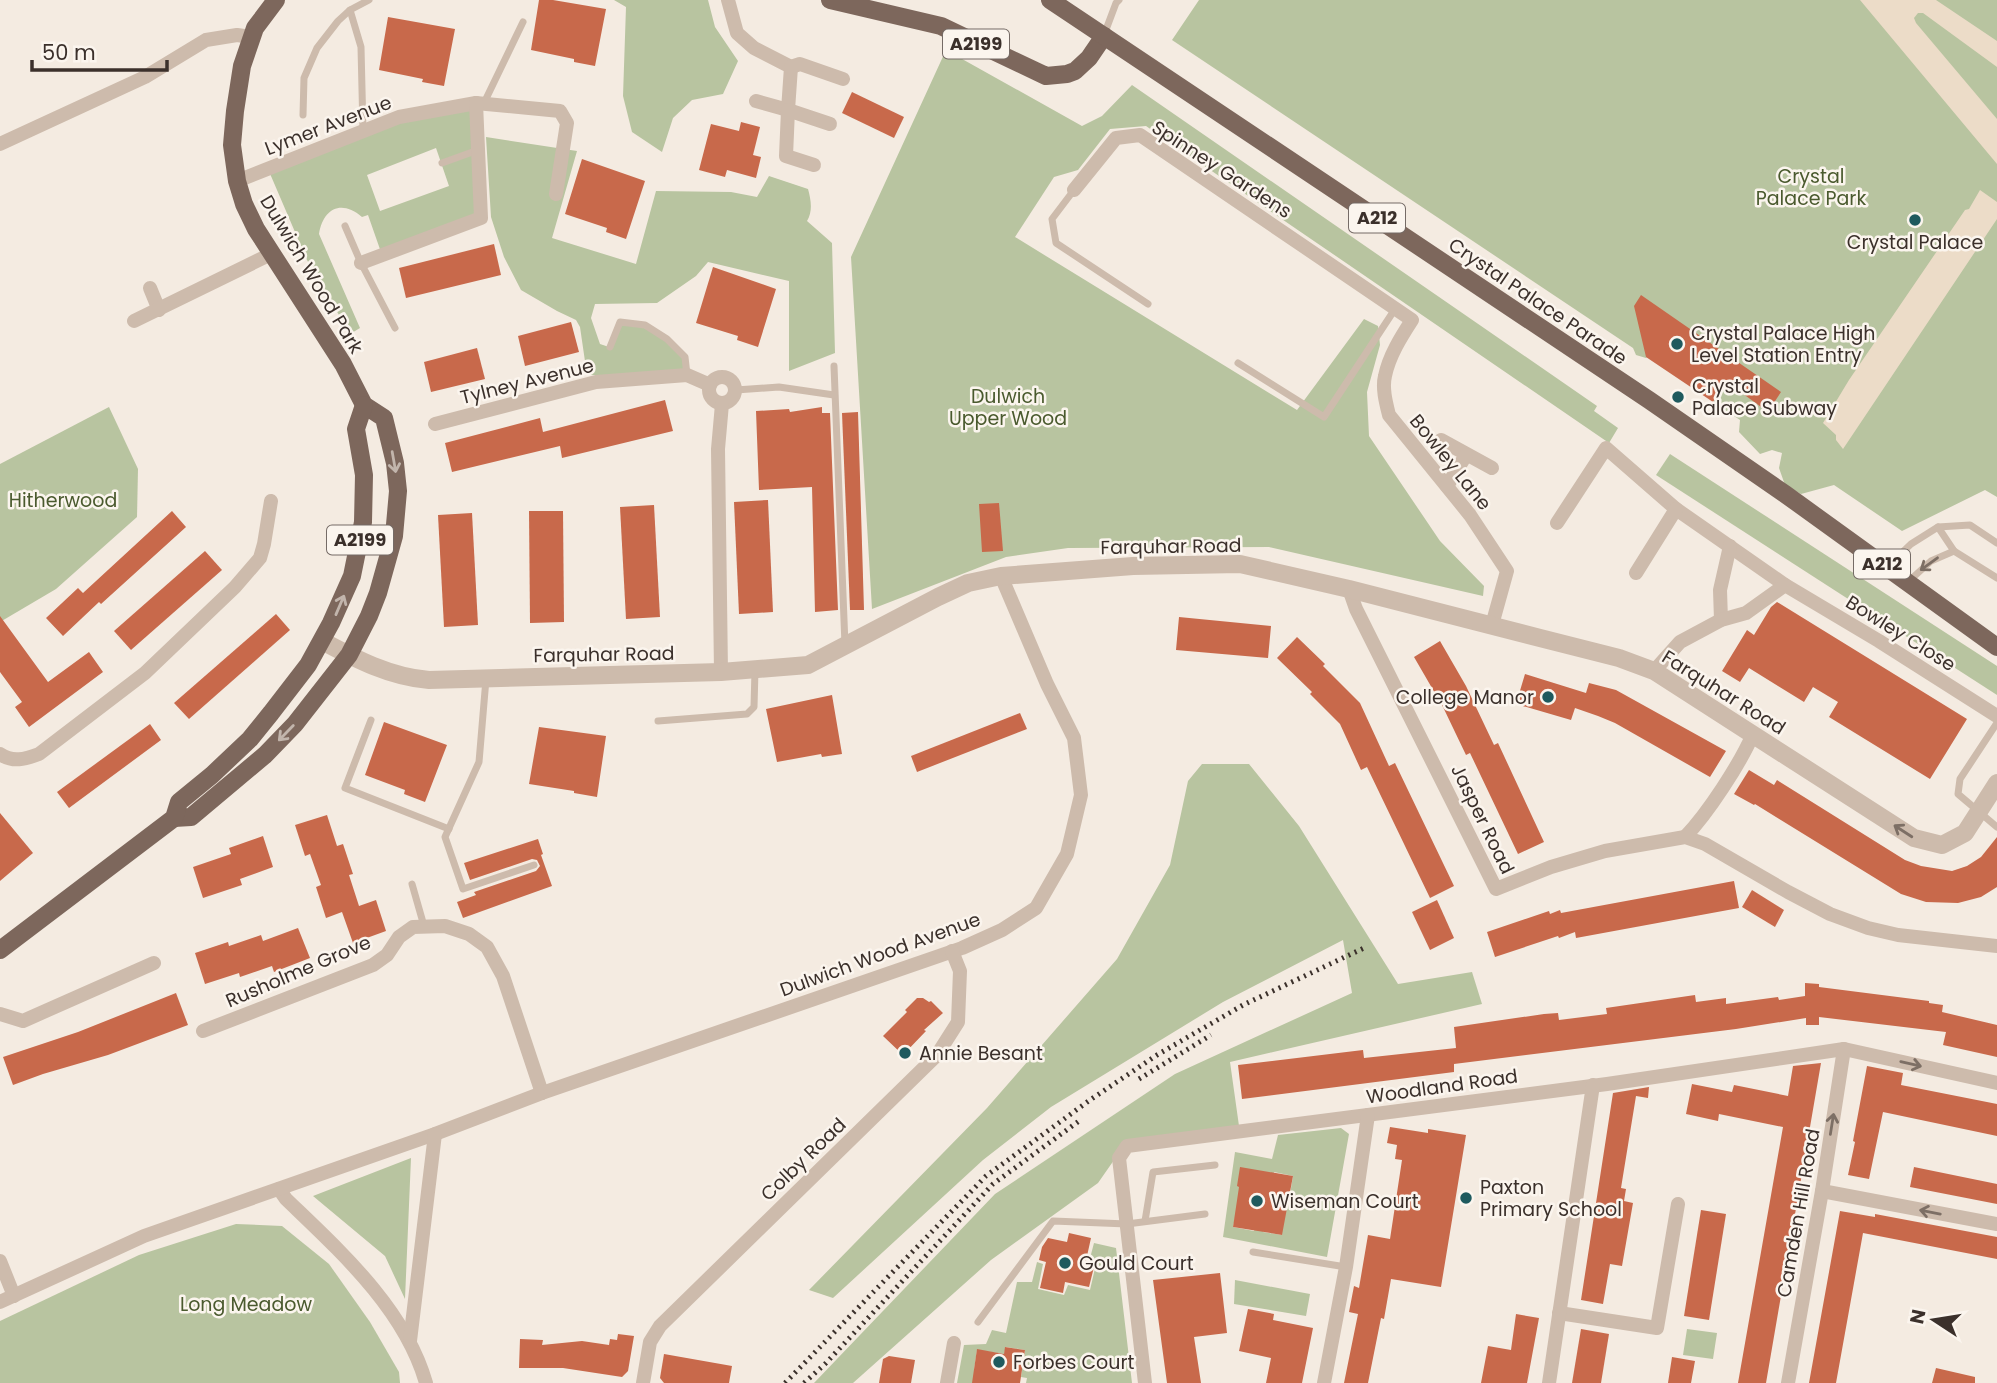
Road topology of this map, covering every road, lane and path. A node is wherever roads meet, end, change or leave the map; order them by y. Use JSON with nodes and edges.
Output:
{"nodes":[{"id":1,"x":276,"y":0,"type":"edge"},
{"id":2,"x":369,"y":0,"type":"edge"},
{"id":3,"x":728,"y":0,"type":"edge"},
{"id":4,"x":830,"y":0,"type":"edge"},
{"id":5,"x":1050,"y":0,"type":"edge"},
{"id":6,"x":1118,"y":1,"type":"edge"},
{"id":7,"x":350,"y":10,"type":"junction"},
{"id":8,"x":523,"y":22,"type":"dead end"},
{"id":9,"x":1104,"y":36,"type":"junction"},
{"id":10,"x":251,"y":37,"type":"junction"},
{"id":11,"x":792,"y":67,"type":"junction"},
{"id":12,"x":843,"y":79,"type":"dead end"},
{"id":13,"x":756,"y":101,"type":"dead end"},
{"id":14,"x":480,"y":103,"type":"junction"},
{"id":15,"x":788,"y":110,"type":"junction"},
{"id":16,"x":303,"y":115,"type":"dead end"},
{"id":17,"x":830,"y":124,"type":"dead end"},
{"id":18,"x":363,"y":131,"type":"junction"},
{"id":19,"x":0,"y":144,"type":"edge"},
{"id":20,"x":478,"y":150,"type":"junction"},
{"id":21,"x":442,"y":163,"type":"dead end"},
{"id":22,"x":814,"y":165,"type":"dead end"},
{"id":23,"x":237,"y":181,"type":"junction"},
{"id":24,"x":1074,"y":190,"type":"joint"},
{"id":25,"x":556,"y":194,"type":"dead end"},
{"id":26,"x":345,"y":226,"type":"dead end"},
{"id":27,"x":271,"y":254,"type":"junction"},
{"id":28,"x":361,"y":263,"type":"junction"},
{"id":29,"x":150,"y":288,"type":"dead end"},
{"id":30,"x":1148,"y":304,"type":"dead end"},
{"id":31,"x":1395,"y":309,"type":"junction"},
{"id":32,"x":159,"y":310,"type":"junction"},
{"id":33,"x":1412,"y":320,"type":"joint"},
{"id":34,"x":134,"y":321,"type":"dead end"},
{"id":35,"x":395,"y":328,"type":"dead end"},
{"id":36,"x":610,"y":347,"type":"dead end"},
{"id":37,"x":1238,"y":363,"type":"dead end"},
{"id":38,"x":834,"y":366,"type":"dead end"},
{"id":39,"x":687,"y":375,"type":"junction"},
{"id":40,"x":710,"y":385,"type":"junction"},
{"id":41,"x":736,"y":390,"type":"junction"},
{"id":42,"x":834,"y":396,"type":"junction"},
{"id":43,"x":722,"y":404,"type":"junction"},
{"id":44,"x":364,"y":405,"type":"junction"},
{"id":45,"x":435,"y":424,"type":"dead end"},
{"id":46,"x":1441,"y":440,"type":"dead end"},
{"id":47,"x":1466,"y":455,"type":"junction"},
{"id":48,"x":1493,"y":468,"type":"dead end"},
{"id":49,"x":1447,"y":486,"type":"junction"},
{"id":50,"x":271,"y":501,"type":"dead end"},
{"id":51,"x":1676,"y":509,"type":"junction"},
{"id":52,"x":1557,"y":523,"type":"dead end"},
{"id":53,"x":1938,"y":527,"type":"junction"},
{"id":54,"x":1997,"y":543,"type":"edge"},
{"id":55,"x":1730,"y":546,"type":"junction"},
{"id":56,"x":1954,"y":551,"type":"junction"},
{"id":57,"x":1887,"y":567,"type":"junction"},
{"id":58,"x":1636,"y":573,"type":"dead end"},
{"id":59,"x":1002,"y":576,"type":"junction"},
{"id":60,"x":1997,"y":578,"type":"edge"},
{"id":61,"x":1908,"y":582,"type":"junction"},
{"id":62,"x":1784,"y":585,"type":"junction"},
{"id":63,"x":1349,"y":589,"type":"junction"},
{"id":64,"x":1721,"y":620,"type":"junction"},
{"id":65,"x":1492,"y":625,"type":"junction"},
{"id":66,"x":322,"y":641,"type":"junction"},
{"id":67,"x":845,"y":646,"type":"junction"},
{"id":68,"x":1997,"y":647,"type":"edge"},
{"id":69,"x":349,"y":655,"type":"junction"},
{"id":70,"x":755,"y":669,"type":"junction"},
{"id":71,"x":1654,"y":671,"type":"junction"},
{"id":72,"x":721,"y":672,"type":"junction"},
{"id":73,"x":486,"y":678,"type":"junction"},
{"id":74,"x":1997,"y":716,"type":"edge"},
{"id":75,"x":371,"y":720,"type":"dead end"},
{"id":76,"x":658,"y":721,"type":"dead end"},
{"id":77,"x":1997,"y":723,"type":"edge"},
{"id":78,"x":1753,"y":734,"type":"junction"},
{"id":79,"x":0,"y":754,"type":"edge"},
{"id":80,"x":1997,"y":783,"type":"edge"},
{"id":81,"x":174,"y":818,"type":"junction"},
{"id":82,"x":1997,"y":827,"type":"edge"},
{"id":83,"x":449,"y":830,"type":"junction"},
{"id":84,"x":1685,"y":837,"type":"junction"},
{"id":85,"x":534,"y":865,"type":"dead end"},
{"id":86,"x":412,"y":884,"type":"dead end"},
{"id":87,"x":424,"y":927,"type":"junction"},
{"id":88,"x":1997,"y":946,"type":"edge"},
{"id":89,"x":0,"y":950,"type":"edge"},
{"id":90,"x":952,"y":951,"type":"junction"},
{"id":91,"x":154,"y":963,"type":"dead end"},
{"id":92,"x":0,"y":1014,"type":"edge"},
{"id":93,"x":203,"y":1031,"type":"dead end"},
{"id":94,"x":1844,"y":1049,"type":"junction"},
{"id":95,"x":1997,"y":1083,"type":"edge"},
{"id":96,"x":1593,"y":1086,"type":"junction"},
{"id":97,"x":542,"y":1093,"type":"junction"},
{"id":98,"x":1368,"y":1115,"type":"junction"},
{"id":99,"x":435,"y":1134,"type":"junction"},
{"id":100,"x":1215,"y":1166,"type":"dead end"},
{"id":101,"x":279,"y":1189,"type":"junction"},
{"id":102,"x":1822,"y":1191,"type":"junction"},
{"id":103,"x":1678,"y":1204,"type":"dead end"},
{"id":104,"x":1205,"y":1214,"type":"dead end"},
{"id":105,"x":1145,"y":1221,"type":"junction"},
{"id":106,"x":1126,"y":1224,"type":"junction"},
{"id":107,"x":1997,"y":1224,"type":"edge"},
{"id":108,"x":1253,"y":1252,"type":"dead end"},
{"id":109,"x":0,"y":1261,"type":"edge"},
{"id":110,"x":1346,"y":1267,"type":"junction"},
{"id":111,"x":14,"y":1296,"type":"junction"},
{"id":112,"x":0,"y":1302,"type":"edge"},
{"id":113,"x":1559,"y":1313,"type":"junction"},
{"id":114,"x":978,"y":1322,"type":"dead end"},
{"id":115,"x":410,"y":1341,"type":"junction"},
{"id":116,"x":954,"y":1343,"type":"dead end"},
{"id":117,"x":426,"y":1383,"type":"edge"},
{"id":118,"x":643,"y":1383,"type":"edge"},
{"id":119,"x":947,"y":1383,"type":"edge"},
{"id":120,"x":1145,"y":1383,"type":"edge"},
{"id":121,"x":1324,"y":1383,"type":"edge"},
{"id":122,"x":1549,"y":1383,"type":"edge"},
{"id":123,"x":1788,"y":1383,"type":"edge"}],
"edges":[{"from":1,"to":10,"type":"main road","number":"A2199"},
{"from":2,"to":7,"type":"lane"},
{"from":3,"to":11,"type":"street"},
{"from":4,"to":9,"type":"main road","number":"A2199"},
{"from":5,"to":9,"type":"main road","name":"Crystal Palace Parade","number":"A212"},
{"from":6,"to":9,"type":"lane"},
{"from":7,"to":16,"type":"lane"},
{"from":7,"to":18,"type":"lane"},
{"from":8,"to":14,"type":"lane"},
{"from":9,"to":57,"type":"main road","name":"Crystal Palace Parade","number":"A212"},
{"from":10,"to":19,"type":"street"},
{"from":10,"to":23,"type":"main road","name":"Dulwich Wood Park","number":"A2199"},
{"from":11,"to":12,"type":"street"},
{"from":11,"to":15,"type":"street"},
{"from":13,"to":15,"type":"street"},
{"from":14,"to":18,"type":"street","name":"Lymer Avenue"},
{"from":14,"to":20,"type":"street"},
{"from":14,"to":25,"type":"street","name":"Lymer Avenue"},
{"from":15,"to":17,"type":"street"},
{"from":15,"to":22,"type":"street"},
{"from":18,"to":23,"type":"street","name":"Lymer Avenue"},
{"from":20,"to":21,"type":"lane"},
{"from":20,"to":28,"type":"street"},
{"from":23,"to":27,"type":"main road","name":"Dulwich Wood Park","number":"A2199"},
{"from":24,"to":30,"type":"lane","name":"Spinney Gardens"},
{"from":24,"to":31,"type":"street","name":"Spinney Gardens"},
{"from":26,"to":28,"type":"lane"},
{"from":27,"to":32,"type":"street"},
{"from":27,"to":44,"type":"main road","name":"Dulwich Wood Park","number":"A2199"},
{"from":28,"to":35,"type":"lane"},
{"from":29,"to":32,"type":"street"},
{"from":31,"to":33,"type":"street","name":"Spinney Gardens"},
{"from":31,"to":37,"type":"lane"},
{"from":32,"to":34,"type":"street"},
{"from":33,"to":49,"type":"street","name":"Bowley Lane"},
{"from":36,"to":39,"type":"lane"},
{"from":38,"to":42,"type":"lane"},
{"from":39,"to":40,"type":"street","name":"Tylney Avenue"},
{"from":39,"to":45,"type":"street","name":"Tylney Avenue"},
{"from":40,"to":41,"type":"street","name":"Tylney Avenue"},
{"from":40,"to":43,"type":"street"},
{"from":41,"to":42,"type":"lane"},
{"from":41,"to":43,"type":"street"},
{"from":42,"to":67,"type":"lane"},
{"from":43,"to":72,"type":"street"},
{"from":66,"to":44,"type":"main road","name":"Dulwich Wood Park","number":"A2199","one_way":true},
{"from":44,"to":69,"type":"main road","name":"Dulwich Wood Park","number":"A2199","one_way":true},
{"from":46,"to":47,"type":"street"},
{"from":47,"to":48,"type":"street"},
{"from":47,"to":49,"type":"street"},
{"from":49,"to":65,"type":"street","name":"Bowley Lane"},
{"from":50,"to":79,"type":"street"},
{"from":51,"to":52,"type":"street","name":"Bowley Close"},
{"from":51,"to":55,"type":"street","name":"Bowley Close"},
{"from":51,"to":58,"type":"street"},
{"from":53,"to":54,"type":"lane"},
{"from":53,"to":56,"type":"lane"},
{"from":53,"to":57,"type":"lane"},
{"from":55,"to":62,"type":"street","name":"Bowley Close"},
{"from":55,"to":64,"type":"street"},
{"from":56,"to":60,"type":"lane"},
{"from":56,"to":61,"type":"lane","one_way":true},
{"from":57,"to":61,"type":"main road","name":"Crystal Palace Parade","number":"A212"},
{"from":59,"to":63,"type":"street","name":"Farquhar Road"},
{"from":59,"to":67,"type":"street","name":"Farquhar Road"},
{"from":59,"to":90,"type":"street","name":"Dulwich Wood Avenue"},
{"from":61,"to":68,"type":"main road","name":"Crystal Palace Parade","number":"A212"},
{"from":62,"to":64,"type":"street"},
{"from":62,"to":74,"type":"street","name":"Bowley Close"},
{"from":63,"to":65,"type":"street","name":"Farquhar Road"},
{"from":63,"to":84,"type":"street","name":"Jasper Road"},
{"from":64,"to":71,"type":"street"},
{"from":65,"to":71,"type":"street","name":"Farquhar Road"},
{"from":66,"to":69,"type":"street","name":"Farquhar Road"},
{"from":66,"to":81,"type":"main road","name":"Dulwich Wood Park","number":"A2199"},
{"from":67,"to":70,"type":"street","name":"Farquhar Road"},
{"from":69,"to":73,"type":"street","name":"Farquhar Road"},
{"from":69,"to":81,"type":"main road","name":"Dulwich Wood Park","number":"A2199","one_way":true},
{"from":70,"to":72,"type":"street","name":"Farquhar Road"},
{"from":70,"to":76,"type":"lane"},
{"from":71,"to":78,"type":"street","name":"Farquhar Road"},
{"from":72,"to":73,"type":"street","name":"Farquhar Road"},
{"from":73,"to":83,"type":"lane"},
{"from":75,"to":83,"type":"lane"},
{"from":77,"to":82,"type":"lane"},
{"from":80,"to":78,"type":"street","name":"Farquhar Road","one_way":true},
{"from":78,"to":84,"type":"street"},
{"from":81,"to":89,"type":"main road","name":"Dulwich Wood Park","number":"A2199"},
{"from":83,"to":85,"type":"lane"},
{"from":84,"to":88,"type":"street"},
{"from":86,"to":87,"type":"lane"},
{"from":87,"to":93,"type":"street","name":"Rusholme Grove"},
{"from":87,"to":97,"type":"street"},
{"from":90,"to":97,"type":"street","name":"Dulwich Wood Avenue"},
{"from":90,"to":118,"type":"street","name":"Colby Road"},
{"from":91,"to":92,"type":"street"},
{"from":94,"to":95,"type":"street","name":"Woodland Road","one_way":true},
{"from":94,"to":96,"type":"street","name":"Woodland Road"},
{"from":102,"to":94,"type":"street","name":"Camden Hill Road","one_way":true},
{"from":96,"to":98,"type":"street","name":"Woodland Road"},
{"from":96,"to":113,"type":"street"},
{"from":97,"to":99,"type":"street","name":"Dulwich Wood Avenue"},
{"from":98,"to":106,"type":"street","name":"Woodland Road"},
{"from":98,"to":110,"type":"street"},
{"from":99,"to":101,"type":"street","name":"Dulwich Wood Avenue"},
{"from":99,"to":115,"type":"street"},
{"from":100,"to":105,"type":"lane"},
{"from":101,"to":111,"type":"street","name":"Dulwich Wood Avenue"},
{"from":101,"to":115,"type":"street"},
{"from":107,"to":102,"type":"street","one_way":true},
{"from":102,"to":123,"type":"street","name":"Camden Hill Road"},
{"from":103,"to":113,"type":"street"},
{"from":104,"to":105,"type":"lane"},
{"from":105,"to":106,"type":"lane"},
{"from":106,"to":114,"type":"lane"},
{"from":106,"to":120,"type":"street","name":"Woodland Road"},
{"from":108,"to":110,"type":"lane"},
{"from":109,"to":111,"type":"street"},
{"from":110,"to":121,"type":"street"},
{"from":111,"to":112,"type":"street","name":"Dulwich Wood Avenue"},
{"from":113,"to":122,"type":"street"},
{"from":115,"to":117,"type":"street"},
{"from":116,"to":119,"type":"street"}]}
